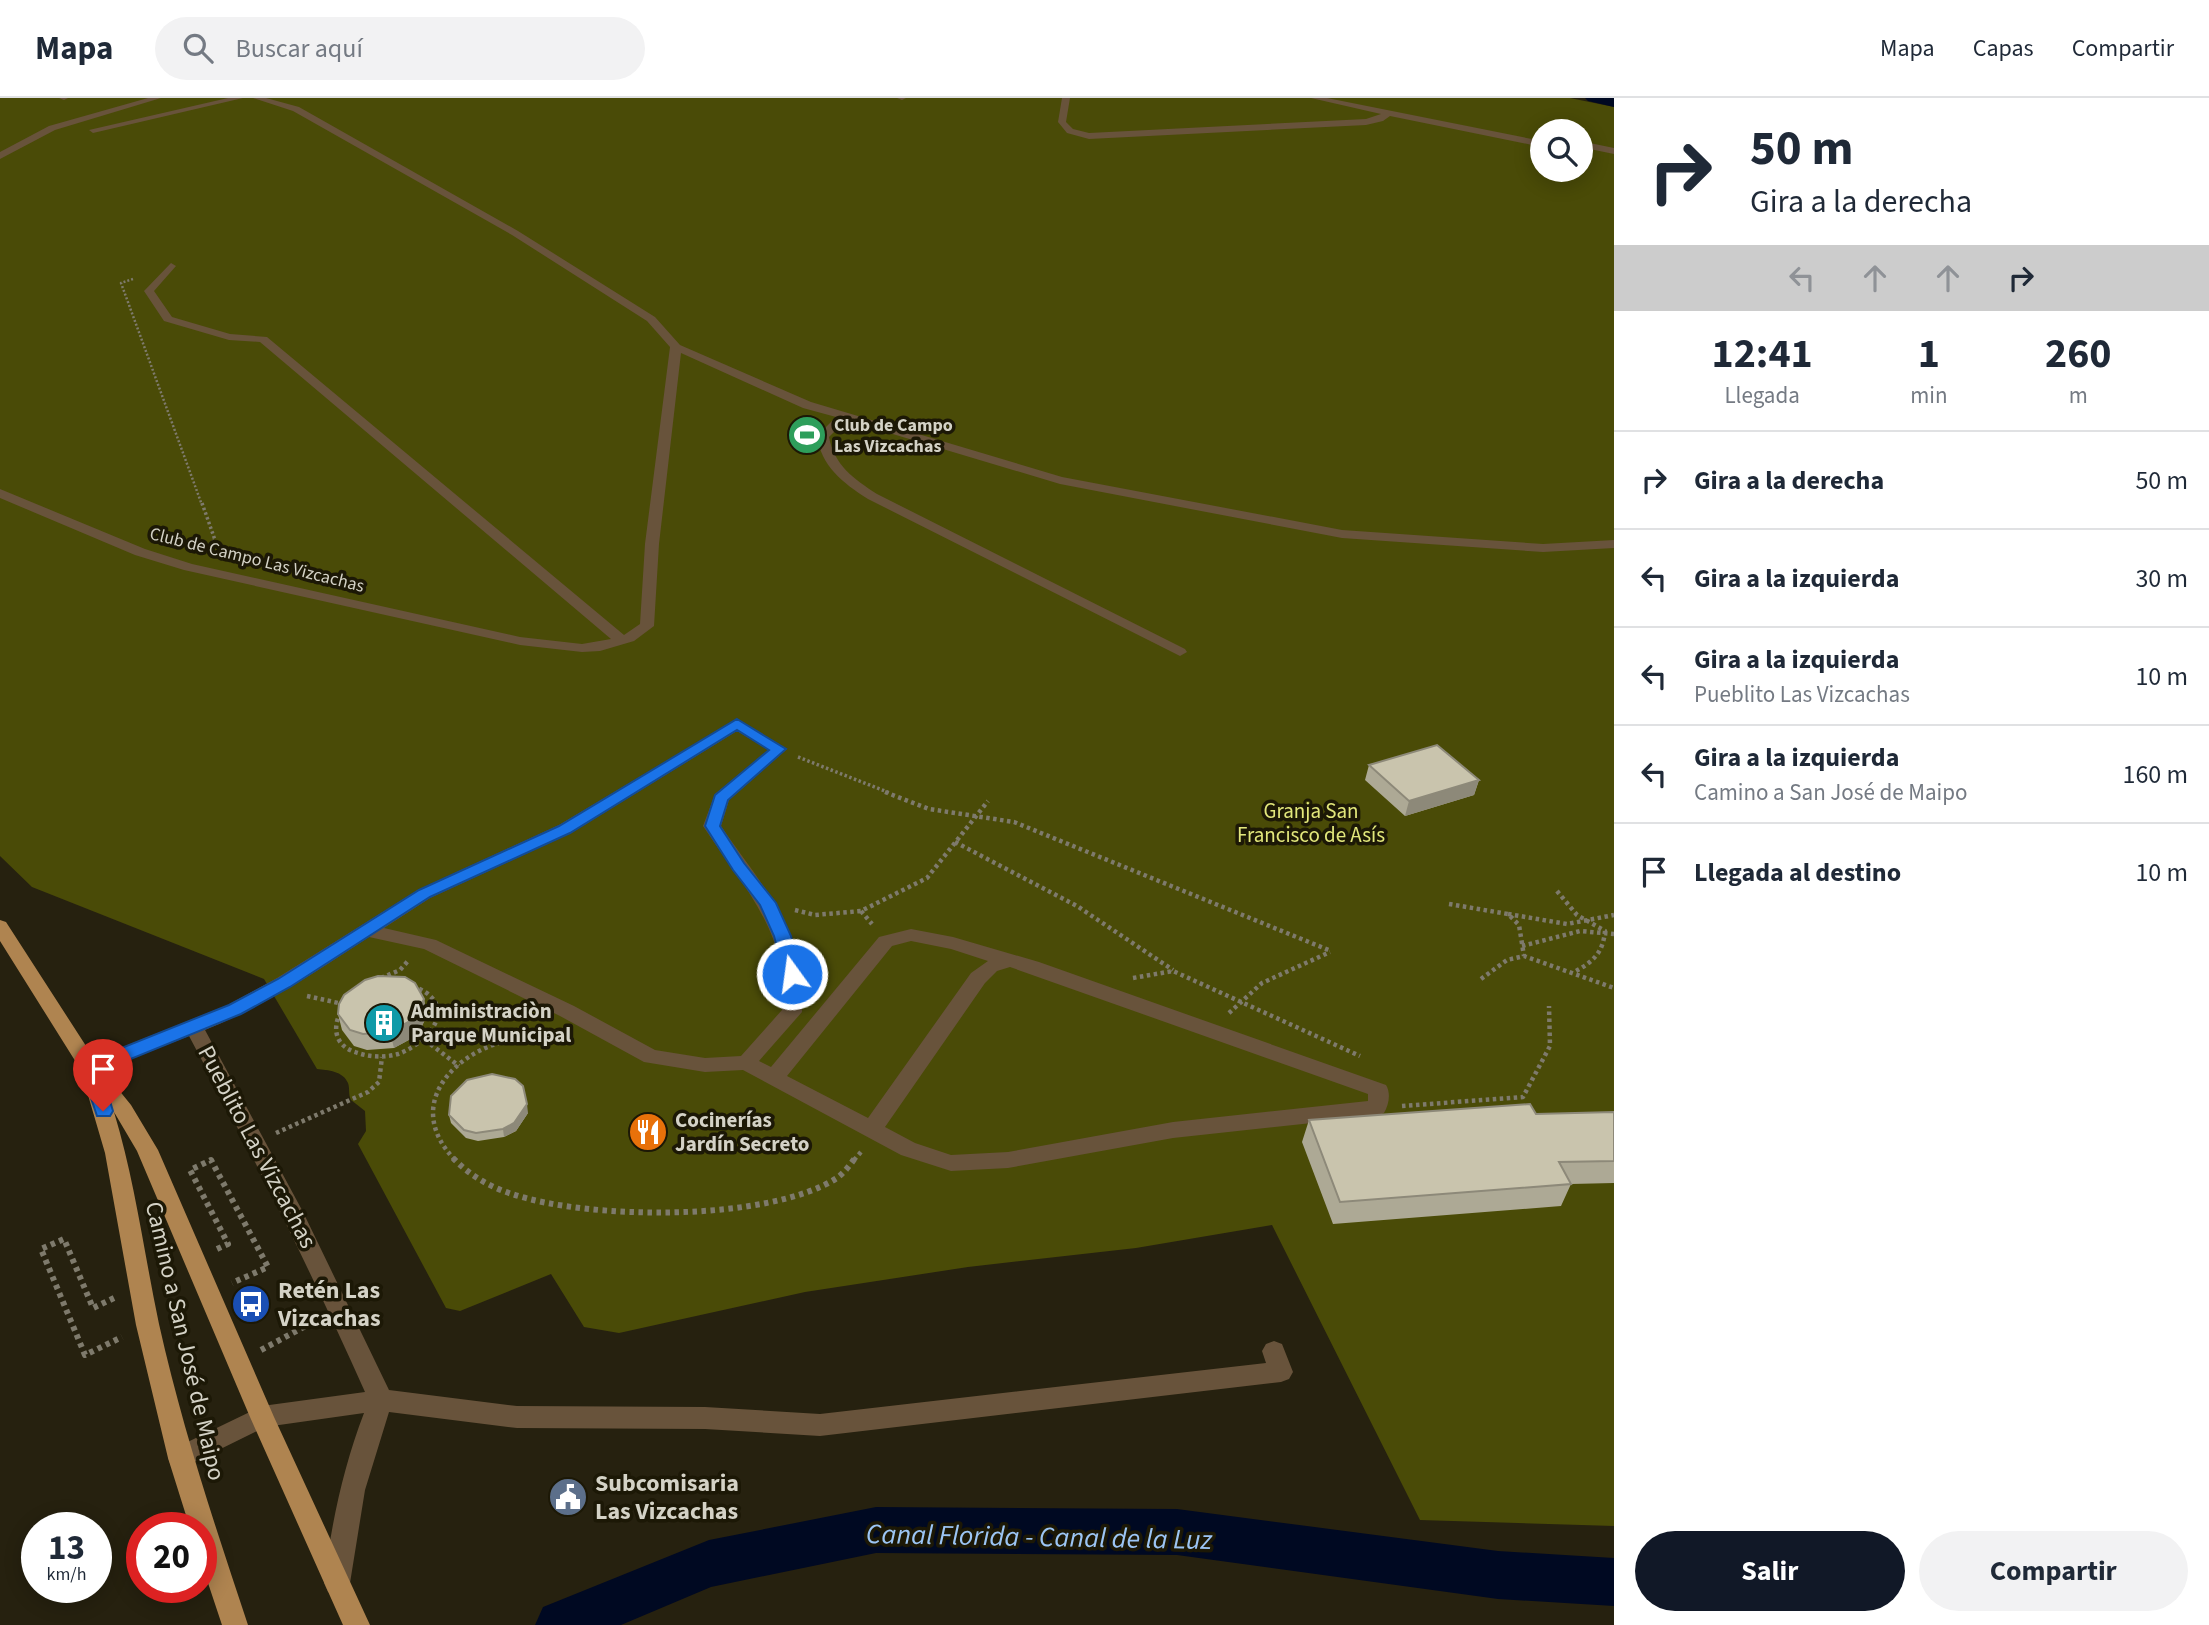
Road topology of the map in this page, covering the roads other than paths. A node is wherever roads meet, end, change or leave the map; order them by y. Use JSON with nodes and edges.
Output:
{"nodes":[{"id":1,"x":157,"y":98,"type":"edge"},
{"id":2,"x":239,"y":98,"type":"edge"},
{"id":3,"x":257,"y":98,"type":"edge"},
{"id":4,"x":1066,"y":98,"type":"edge"},
{"id":5,"x":1315,"y":98,"type":"edge"},
{"id":6,"x":1359,"y":98,"type":"edge"},
{"id":7,"x":1388,"y":113,"type":"junction"},
{"id":8,"x":93,"y":130,"type":"dead end"},
{"id":9,"x":1530,"y":134,"type":"edge"},
{"id":10,"x":1530,"y":142,"type":"edge"},
{"id":11,"x":1593,"y":147,"type":"edge"},
{"id":12,"x":1614,"y":151,"type":"edge"},
{"id":13,"x":1593,"y":155,"type":"edge"},
{"id":14,"x":0,"y":156,"type":"edge"},
{"id":15,"x":1614,"y":159,"type":"edge"},
{"id":16,"x":171,"y":266,"type":"road end"},
{"id":17,"x":676,"y":347,"type":"junction"},
{"id":18,"x":843,"y":416,"type":"junction"},
{"id":19,"x":0,"y":493,"type":"edge"},
{"id":20,"x":1614,"y":544,"type":"edge"},
{"id":21,"x":622,"y":641,"type":"junction"},
{"id":22,"x":1180,"y":652,"type":"dead end"},
{"id":23,"x":0,"y":926,"type":"edge"},
{"id":24,"x":368,"y":931,"type":"junction"},
{"id":25,"x":1010,"y":961,"type":"junction"},
{"id":26,"x":194,"y":1028,"type":"junction"},
{"id":27,"x":746,"y":1063,"type":"junction"},
{"id":28,"x":90,"y":1068,"type":"junction"},
{"id":29,"x":774,"y":1078,"type":"junction"},
{"id":30,"x":872,"y":1129,"type":"junction"},
{"id":31,"x":1274,"y":1351,"type":"dead end"},
{"id":32,"x":381,"y":1400,"type":"junction"},
{"id":33,"x":262,"y":1416,"type":"junction"},
{"id":34,"x":180,"y":1458,"type":"junction"},
{"id":35,"x":337,"y":1583,"type":"junction"},
{"id":36,"x":235,"y":1625,"type":"edge"},
{"id":37,"x":357,"y":1625,"type":"edge"}],
"edges":[{"from":1,"to":14,"type":"lane"},
{"from":2,"to":8,"type":"lane"},
{"from":3,"to":17,"type":"lane"},
{"from":4,"to":7,"type":"lane"},
{"from":5,"to":7,"type":"lane"},
{"from":6,"to":9,"type":"lane"},
{"from":7,"to":10,"type":"lane"},
{"from":11,"to":12,"type":"lane"},
{"from":13,"to":15,"type":"lane"},
{"from":16,"to":21,"type":"lane"},
{"from":17,"to":18,"type":"lane"},
{"from":17,"to":21,"type":"lane","name":"Club de Campo Las Vizcachas"},
{"from":18,"to":20,"type":"lane"},
{"from":18,"to":22,"type":"lane"},
{"from":19,"to":21,"type":"lane","name":"Club de Campo Las Vizcachas"},
{"from":23,"to":28,"type":"main road","name":"Camino a San José de Maipo"},
{"from":24,"to":26,"type":"lane","name":"Pueblito Las Vizcachas"},
{"from":24,"to":27,"type":"lane"},
{"from":24,"to":27,"type":"lane","name":"Pueblito Las Vizcachas"},
{"from":25,"to":29,"type":"lane"},
{"from":25,"to":30,"type":"lane"},
{"from":25,"to":30,"type":"lane"},
{"from":26,"to":28,"type":"lane","name":"Pueblito Las Vizcachas"},
{"from":26,"to":32,"type":"lane","name":"Pueblito Las Vizcachas"},
{"from":27,"to":29,"type":"lane"},
{"from":28,"to":33,"type":"main road","name":"Camino a San José de Maipo"},
{"from":28,"to":34,"type":"main road","name":"Camino a San José de Maipo"},
{"from":29,"to":30,"type":"lane"},
{"from":31,"to":32,"type":"lane"},
{"from":32,"to":33,"type":"lane"},
{"from":32,"to":35,"type":"lane"},
{"from":33,"to":34,"type":"lane"},
{"from":33,"to":35,"type":"main road","name":"Camino a San José de Maipo"},
{"from":34,"to":36,"type":"main road","name":"Camino a San José de Maipo"},
{"from":35,"to":37,"type":"main road","name":"Camino a San José de Maipo"}]}
